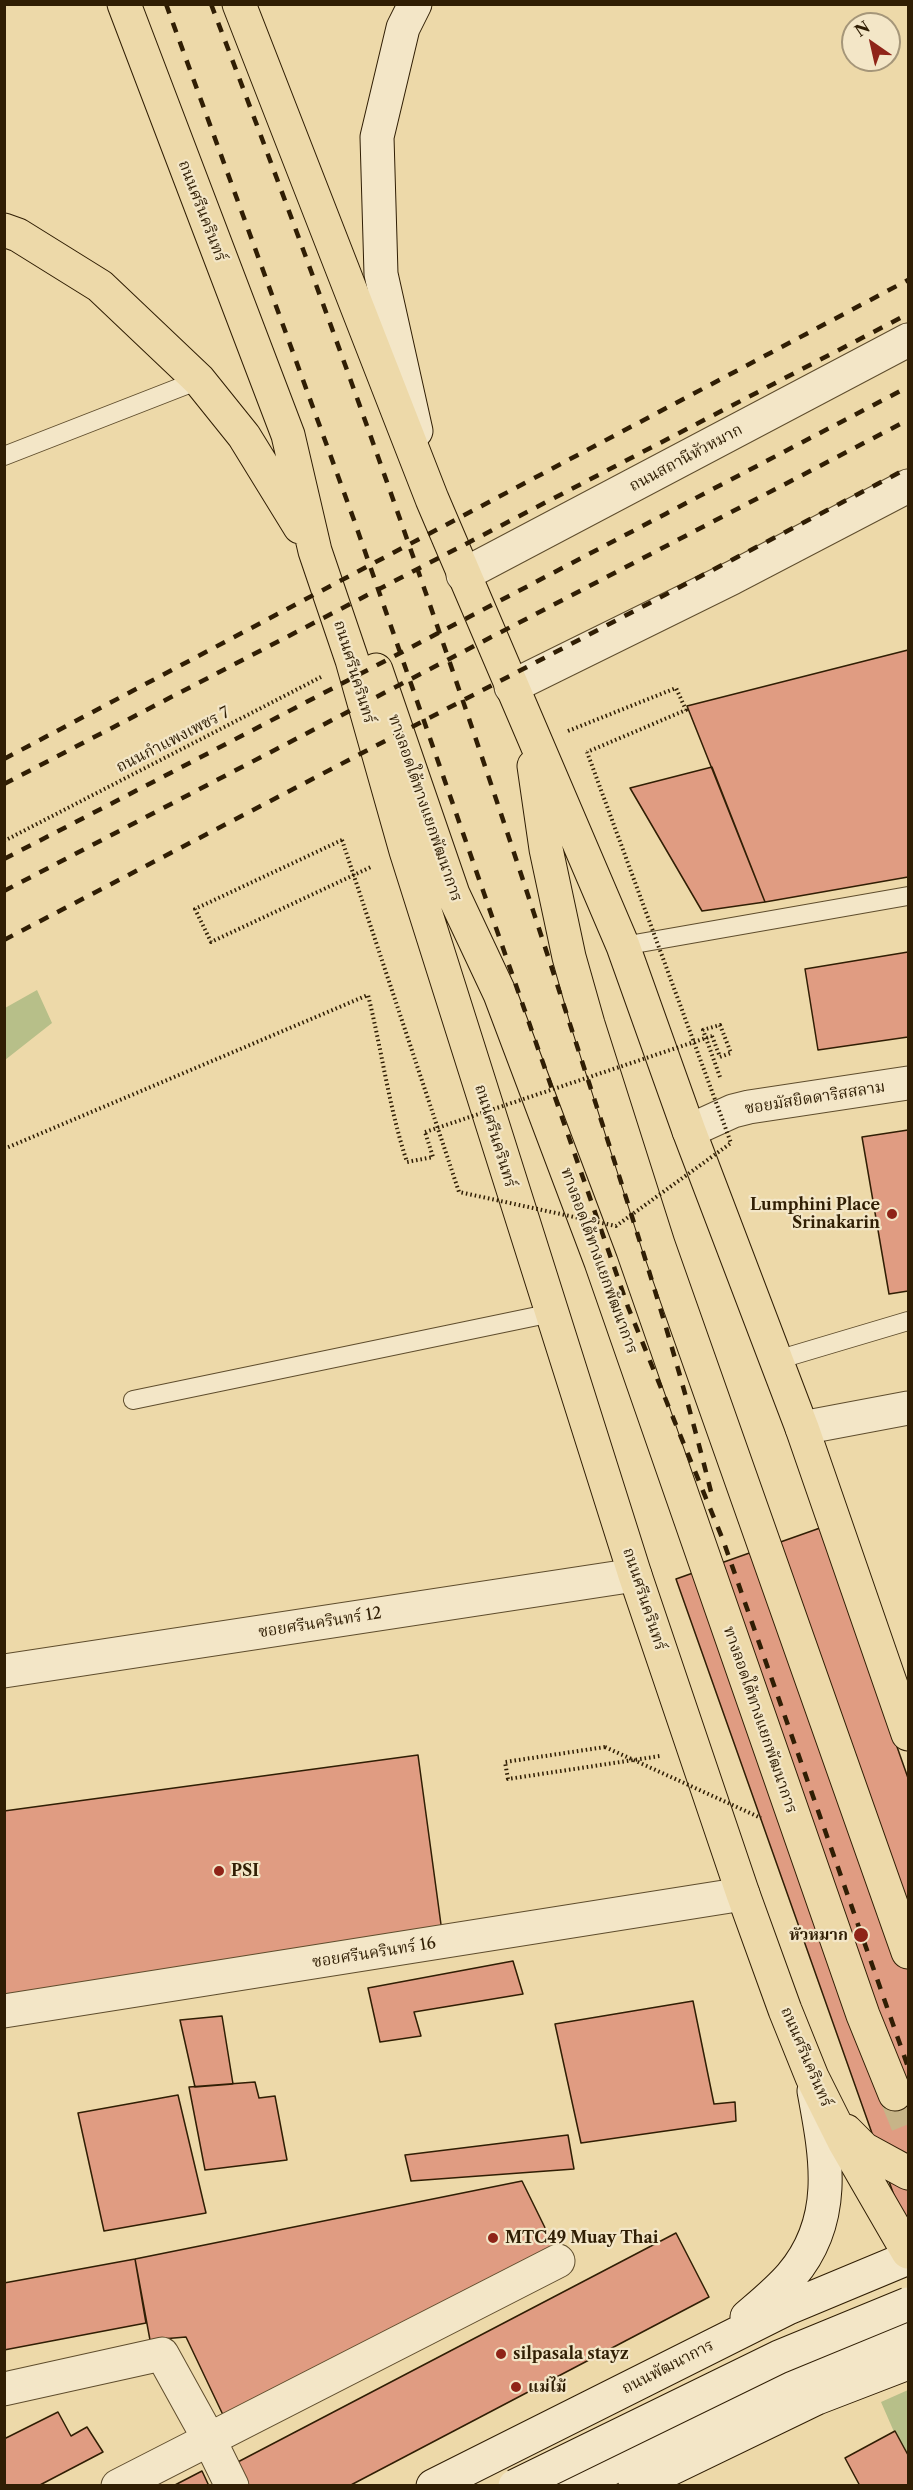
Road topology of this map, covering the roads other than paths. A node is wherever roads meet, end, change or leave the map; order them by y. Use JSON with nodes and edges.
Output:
{"nodes":[{"id":1,"x":124,"y":4,"type":"edge"},
{"id":2,"x":239,"y":4,"type":"edge"},
{"id":3,"x":415,"y":4,"type":"edge"},
{"id":4,"x":4,"y":230,"type":"edge"},
{"id":5,"x":909,"y":340,"type":"edge"},
{"id":6,"x":199,"y":380,"type":"junction"},
{"id":7,"x":288,"y":435,"type":"junction"},
{"id":8,"x":4,"y":456,"type":"edge"},
{"id":9,"x":909,"y":486,"type":"edge"},
{"id":10,"x":432,"y":499,"type":"junction"},
{"id":11,"x":315,"y":551,"type":"junction"},
{"id":12,"x":463,"y":575,"type":"junction"},
{"id":13,"x":512,"y":687,"type":"junction"},
{"id":14,"x":532,"y":732,"type":"junction"},
{"id":15,"x":909,"y":896,"type":"edge"},
{"id":16,"x":623,"y":946,"type":"junction"},
{"id":17,"x":909,"y":1083,"type":"edge"},
{"id":18,"x":689,"y":1131,"type":"junction"},
{"id":19,"x":552,"y":1314,"type":"junction"},
{"id":20,"x":909,"y":1321,"type":"edge"},
{"id":21,"x":777,"y":1360,"type":"junction"},
{"id":22,"x":133,"y":1400,"type":"dead end"},
{"id":23,"x":909,"y":1408,"type":"edge"},
{"id":24,"x":802,"y":1428,"type":"junction"},
{"id":25,"x":635,"y":1575,"type":"junction"},
{"id":26,"x":4,"y":1671,"type":"edge"},
{"id":27,"x":909,"y":1734,"type":"edge"},
{"id":28,"x":743,"y":1894,"type":"junction"},
{"id":29,"x":909,"y":1952,"type":"edge"},
{"id":30,"x":4,"y":2011,"type":"edge"},
{"id":31,"x":812,"y":2076,"type":"junction"},
{"id":32,"x":895,"y":2094,"type":"tunnel mouth"},
{"id":33,"x":832,"y":2118,"type":"junction"},
{"id":34,"x":909,"y":2173,"type":"edge"},
{"id":35,"x":909,"y":2252,"type":"edge"},
{"id":36,"x":909,"y":2258,"type":"edge"},
{"id":37,"x":558,"y":2261,"type":"dead end"},
{"id":38,"x":909,"y":2304,"type":"edge"},
{"id":39,"x":909,"y":2330,"type":"edge"},
{"id":40,"x":718,"y":2341,"type":"junction"},
{"id":41,"x":909,"y":2363,"type":"edge"},
{"id":42,"x":873,"y":2376,"type":"junction"},
{"id":43,"x":909,"y":2379,"type":"edge"},
{"id":44,"x":4,"y":2389,"type":"edge"},
{"id":45,"x":209,"y":2439,"type":"junction"},
{"id":46,"x":503,"y":2450,"type":"junction"},
{"id":47,"x":118,"y":2486,"type":"edge"},
{"id":48,"x":232,"y":2486,"type":"edge"},
{"id":49,"x":433,"y":2486,"type":"edge"},
{"id":50,"x":515,"y":2486,"type":"edge"},
{"id":51,"x":550,"y":2486,"type":"edge"},
{"id":52,"x":574,"y":2486,"type":"edge"},
{"id":53,"x":635,"y":2486,"type":"edge"}],
"edges":[{"from":1,"to":7,"type":"main road","name":"ถนนศรีนครินทร์"},
{"from":2,"to":10,"type":"main road"},
{"from":3,"to":10,"type":"street"},
{"from":4,"to":6,"type":"main road"},
{"from":5,"to":12,"type":"street","name":"ถนนสถานีหัวหมาก"},
{"from":6,"to":8,"type":"lane"},
{"from":6,"to":11,"type":"main road"},
{"from":7,"to":11,"type":"main road","name":"ถนนศรีนครินทร์"},
{"from":7,"to":32,"type":"main road","name":"ทางลอดใต้ทางแยกพัฒนาการ"},
{"from":9,"to":13,"type":"street"},
{"from":10,"to":12,"type":"main road"},
{"from":11,"to":19,"type":"main road","name":"ถนนศรีนครินทร์"},
{"from":12,"to":13,"type":"main road"},
{"from":13,"to":14,"type":"main road"},
{"from":14,"to":16,"type":"main road"},
{"from":14,"to":29,"type":"main road"},
{"from":15,"to":16,"type":"lane"},
{"from":16,"to":18,"type":"main road"},
{"from":17,"to":18,"type":"street","name":"ซอยมัสยิดดาริสสลาม"},
{"from":18,"to":21,"type":"main road"},
{"from":19,"to":22,"type":"lane"},
{"from":19,"to":25,"type":"main road","name":"ถนนศรีนครินทร์"},
{"from":20,"to":21,"type":"lane"},
{"from":21,"to":24,"type":"main road"},
{"from":23,"to":24,"type":"street"},
{"from":24,"to":27,"type":"main road"},
{"from":25,"to":26,"type":"street","name":"ซอยศรีนครินทร์ 12"},
{"from":25,"to":28,"type":"main road","name":"ถนนศรีนครินทร์"},
{"from":28,"to":30,"type":"street","name":"ซอยศรีนครินทร์ 16"},
{"from":28,"to":31,"type":"main road","name":"ถนนศรีนครินทร์"},
{"from":31,"to":33,"type":"main road","name":"ถนนศรีนครินทร์"},
{"from":31,"to":40,"type":"street"},
{"from":33,"to":34,"type":"main road"},
{"from":33,"to":35,"type":"main road","name":"ถนนศรีนครินทร์"},
{"from":36,"to":40,"type":"street","name":"ถนนพัฒนาการ"},
{"from":37,"to":45,"type":"street"},
{"from":38,"to":50,"type":"street","bridge":true},
{"from":39,"to":52,"type":"street"},
{"from":40,"to":46,"type":"street","name":"ถนนพัฒนาการ"},
{"from":41,"to":42,"type":"street"},
{"from":42,"to":43,"type":"street"},
{"from":42,"to":53,"type":"street"},
{"from":44,"to":45,"type":"street"},
{"from":45,"to":47,"type":"street"},
{"from":45,"to":48,"type":"street"},
{"from":46,"to":49,"type":"street","name":"ถนนพัฒนาการ"},
{"from":46,"to":51,"type":"street"}]}
